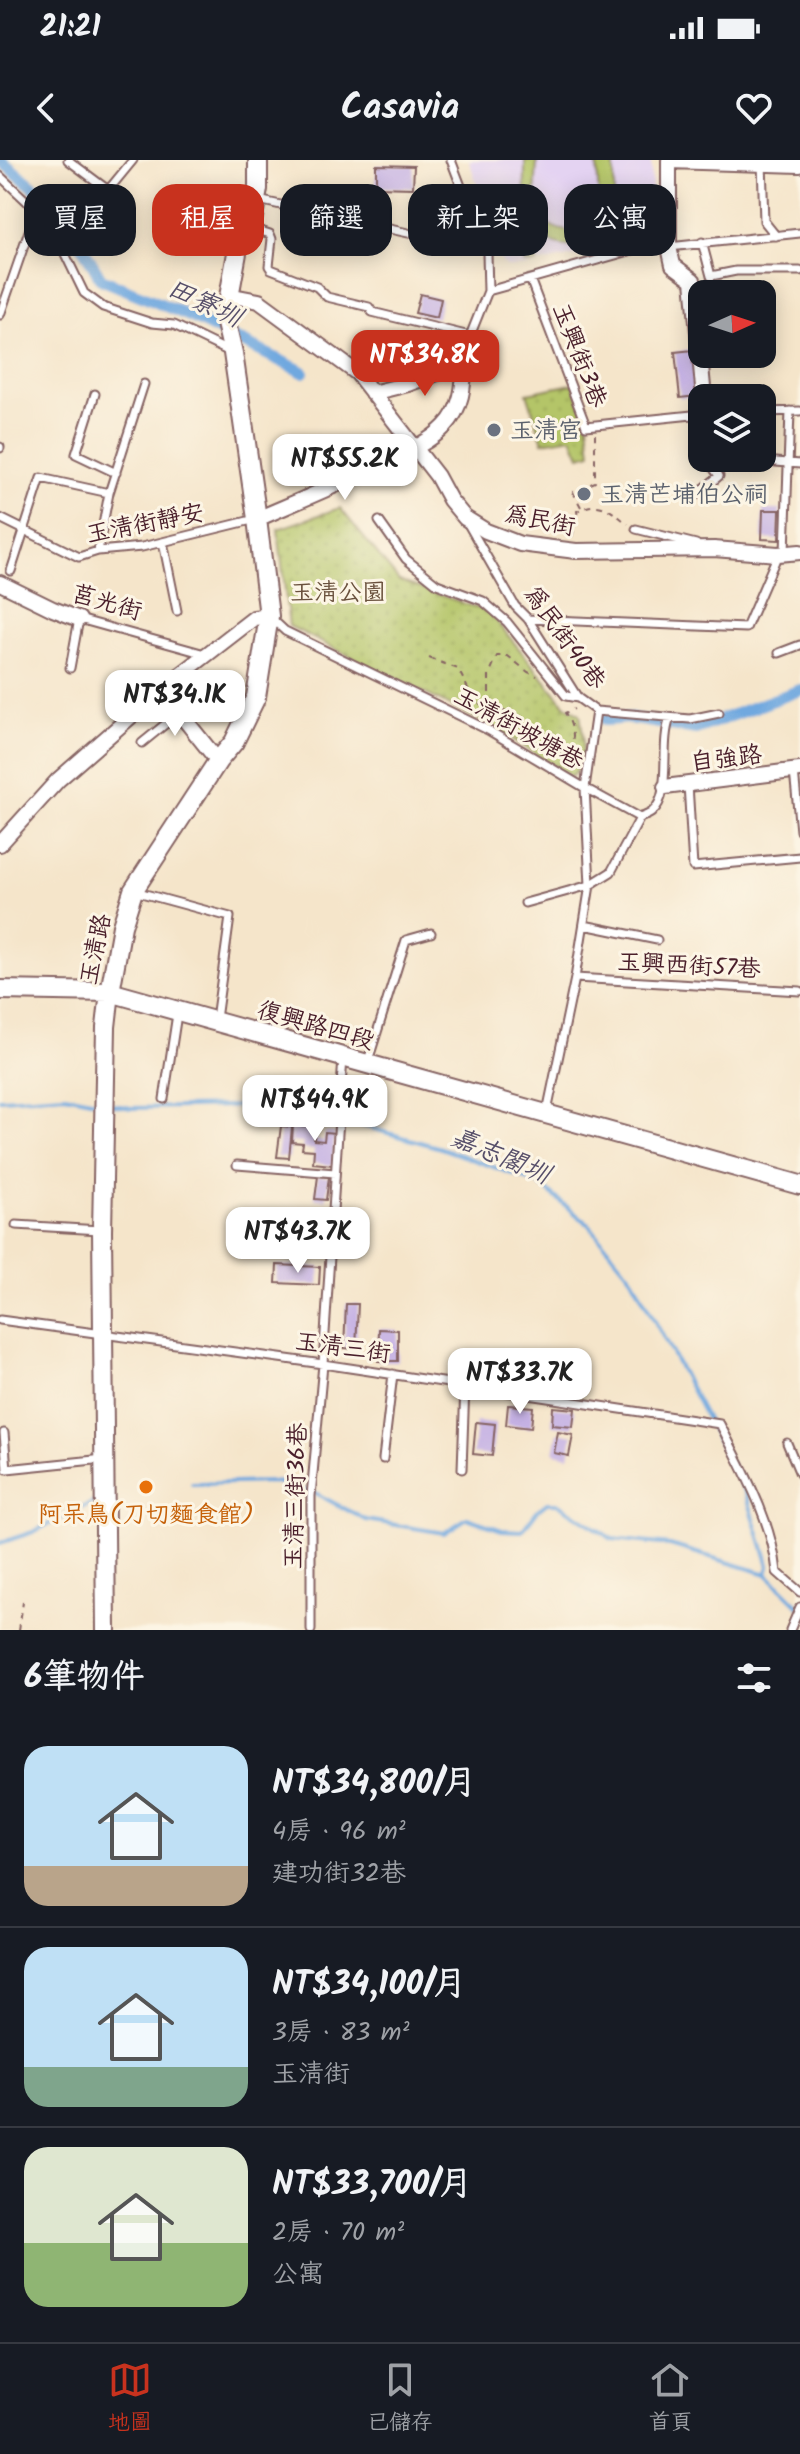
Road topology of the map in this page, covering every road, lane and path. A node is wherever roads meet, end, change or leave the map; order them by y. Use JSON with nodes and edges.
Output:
{"nodes":[{"id":1,"x":68,"y":160,"type":"edge"},
{"id":2,"x":133,"y":160,"type":"edge"},
{"id":3,"x":258,"y":160,"type":"edge"},
{"id":4,"x":451,"y":160,"type":"edge"},
{"id":5,"x":669,"y":160,"type":"edge"},
{"id":6,"x":762,"y":162,"type":"edge"},
{"id":7,"x":800,"y":165,"type":"edge"},
{"id":8,"x":0,"y":176,"type":"edge"},
{"id":9,"x":100,"y":184,"type":"edge"},
{"id":10,"x":113,"y":184,"type":"edge"},
{"id":11,"x":257,"y":184,"type":"edge"},
{"id":12,"x":669,"y":184,"type":"edge"},
{"id":13,"x":24,"y":199,"type":"edge"},
{"id":14,"x":264,"y":202,"type":"edge"},
{"id":15,"x":264,"y":232,"type":"edge"},
{"id":16,"x":408,"y":233,"type":"dead end"},
{"id":17,"x":800,"y":233,"type":"edge"},
{"id":18,"x":776,"y":236,"type":"junction"},
{"id":19,"x":702,"y":242,"type":"junction"},
{"id":20,"x":24,"y":246,"type":"edge"},
{"id":21,"x":676,"y":246,"type":"edge"},
{"id":22,"x":66,"y":256,"type":"edge"},
{"id":23,"x":236,"y":256,"type":"edge"},
{"id":24,"x":612,"y":256,"type":"edge"},
{"id":25,"x":671,"y":256,"type":"edge"},
{"id":26,"x":800,"y":271,"type":"edge"},
{"id":27,"x":530,"y":279,"type":"junction"},
{"id":28,"x":488,"y":291,"type":"junction"},
{"id":29,"x":228,"y":295,"type":"junction"},
{"id":30,"x":0,"y":315,"type":"edge"},
{"id":31,"x":470,"y":336,"type":"junction"},
{"id":32,"x":233,"y":353,"type":"junction"},
{"id":33,"x":464,"y":363,"type":"junction"},
{"id":34,"x":144,"y":384,"type":"dead end"},
{"id":35,"x":703,"y":384,"type":"edge"},
{"id":36,"x":372,"y":393,"type":"junction"},
{"id":37,"x":95,"y":394,"type":"dead end"},
{"id":38,"x":790,"y":411,"type":"junction"},
{"id":39,"x":800,"y":411,"type":"edge"},
{"id":40,"x":776,"y":412,"type":"edge"},
{"id":41,"x":688,"y":415,"type":"edge"},
{"id":42,"x":594,"y":425,"type":"junction"},
{"id":43,"x":415,"y":448,"type":"junction"},
{"id":44,"x":776,"y":463,"type":"edge"},
{"id":45,"x":787,"y":464,"type":"junction"},
{"id":46,"x":800,"y":464,"type":"edge"},
{"id":47,"x":716,"y":472,"type":"edge"},
{"id":48,"x":116,"y":473,"type":"junction"},
{"id":49,"x":109,"y":493,"type":"junction"},
{"id":50,"x":696,"y":495,"type":"dead end"},
{"id":51,"x":582,"y":509,"type":"junction"},
{"id":52,"x":0,"y":518,"type":"edge"},
{"id":53,"x":465,"y":518,"type":"junction"},
{"id":54,"x":257,"y":519,"type":"junction"},
{"id":55,"x":379,"y":521,"type":"dead end"},
{"id":56,"x":636,"y":529,"type":"joint"},
{"id":57,"x":25,"y":530,"type":"junction"},
{"id":58,"x":574,"y":535,"type":"dead end"},
{"id":59,"x":163,"y":542,"type":"junction"},
{"id":60,"x":714,"y":549,"type":"junction"},
{"id":61,"x":98,"y":551,"type":"junction"},
{"id":62,"x":788,"y":552,"type":"edge"},
{"id":63,"x":11,"y":571,"type":"dead end"},
{"id":64,"x":0,"y":583,"type":"edge"},
{"id":65,"x":177,"y":611,"type":"dead end"},
{"id":66,"x":269,"y":616,"type":"junction"},
{"id":67,"x":79,"y":619,"type":"junction"},
{"id":68,"x":528,"y":619,"type":"junction"},
{"id":69,"x":800,"y":645,"type":"edge"},
{"id":70,"x":779,"y":653,"type":"dead end"},
{"id":71,"x":205,"y":654,"type":"junction"},
{"id":72,"x":429,"y":658,"type":"dead end"},
{"id":73,"x":70,"y":668,"type":"dead end"},
{"id":74,"x":538,"y":676,"type":"dead end"},
{"id":75,"x":161,"y":690,"type":"junction"},
{"id":76,"x":578,"y":698,"type":"junction"},
{"id":77,"x":586,"y":704,"type":"junction"},
{"id":78,"x":489,"y":706,"type":"junction"},
{"id":79,"x":596,"y":711,"type":"junction"},
{"id":80,"x":179,"y":713,"type":"junction"},
{"id":81,"x":719,"y":713,"type":"dead end"},
{"id":82,"x":670,"y":718,"type":"junction"},
{"id":83,"x":142,"y":743,"type":"dead end"},
{"id":84,"x":218,"y":761,"type":"junction"},
{"id":85,"x":797,"y":771,"type":"edge"},
{"id":86,"x":688,"y":784,"type":"junction"},
{"id":87,"x":665,"y":787,"type":"junction"},
{"id":88,"x":585,"y":788,"type":"junction"},
{"id":89,"x":640,"y":818,"type":"junction"},
{"id":90,"x":800,"y":831,"type":"edge"},
{"id":91,"x":0,"y":844,"type":"edge"},
{"id":92,"x":800,"y":857,"type":"edge"},
{"id":93,"x":590,"y":885,"type":"junction"},
{"id":94,"x":133,"y":891,"type":"junction"},
{"id":95,"x":525,"y":903,"type":"dead end"},
{"id":96,"x":584,"y":925,"type":"junction"},
{"id":97,"x":431,"y":933,"type":"dead end"},
{"id":98,"x":657,"y":940,"type":"dead end"},
{"id":99,"x":575,"y":978,"type":"junction"},
{"id":100,"x":0,"y":990,"type":"edge"},
{"id":101,"x":800,"y":991,"type":"edge"},
{"id":102,"x":110,"y":992,"type":"junction"},
{"id":103,"x":178,"y":1011,"type":"junction"},
{"id":104,"x":216,"y":1021,"type":"junction"},
{"id":105,"x":343,"y":1057,"type":"junction"},
{"id":106,"x":368,"y":1064,"type":"junction"},
{"id":107,"x":164,"y":1099,"type":"dead end"},
{"id":108,"x":546,"y":1114,"type":"junction"},
{"id":109,"x":237,"y":1165,"type":"dead end"},
{"id":110,"x":335,"y":1173,"type":"junction"},
{"id":111,"x":800,"y":1185,"type":"edge"},
{"id":112,"x":16,"y":1225,"type":"dead end"},
{"id":113,"x":275,"y":1230,"type":"dead end"},
{"id":114,"x":102,"y":1231,"type":"junction"},
{"id":115,"x":331,"y":1235,"type":"junction"},
{"id":116,"x":0,"y":1320,"type":"edge"},
{"id":117,"x":104,"y":1334,"type":"junction"},
{"id":118,"x":323,"y":1364,"type":"junction"},
{"id":119,"x":393,"y":1374,"type":"junction"},
{"id":120,"x":465,"y":1385,"type":"junction"},
{"id":121,"x":4,"y":1433,"type":"dead end"},
{"id":122,"x":787,"y":1443,"type":"dead end"},
{"id":123,"x":105,"y":1459,"type":"junction"},
{"id":124,"x":383,"y":1459,"type":"dead end"},
{"id":125,"x":462,"y":1469,"type":"dead end"},
{"id":126,"x":800,"y":1474,"type":"edge"},
{"id":127,"x":800,"y":1592,"type":"edge"},
{"id":128,"x":23,"y":1602,"type":"dead end"},
{"id":129,"x":800,"y":1607,"type":"edge"},
{"id":130,"x":19,"y":1630,"type":"edge"},
{"id":131,"x":106,"y":1630,"type":"edge"},
{"id":132,"x":311,"y":1630,"type":"edge"},
{"id":133,"x":790,"y":1630,"type":"edge"}],
"edges":[{"from":1,"to":9,"type":"lane"},
{"from":2,"to":10,"type":"lane"},
{"from":3,"to":11,"type":"street"},
{"from":4,"to":28,"type":"lane"},
{"from":5,"to":6,"type":"street"},
{"from":5,"to":12,"type":"street"},
{"from":6,"to":7,"type":"street"},
{"from":6,"to":18,"type":"lane"},
{"from":8,"to":13,"type":"lane"},
{"from":14,"to":16,"type":"lane"},
{"from":15,"to":31,"type":"lane"},
{"from":17,"to":18,"type":"lane"},
{"from":18,"to":19,"type":"lane"},
{"from":19,"to":21,"type":"lane"},
{"from":19,"to":26,"type":"lane"},
{"from":20,"to":30,"type":"lane"},
{"from":22,"to":32,"type":"lane"},
{"from":23,"to":29,"type":"street"},
{"from":24,"to":27,"type":"lane"},
{"from":25,"to":35,"type":"street"},
{"from":27,"to":28,"type":"lane"},
{"from":27,"to":42,"type":"lane","name":"玉興街3巷"},
{"from":28,"to":31,"type":"lane"},
{"from":29,"to":32,"type":"street","name":"玉清路"},
{"from":29,"to":36,"type":"street","name":"為民街"},
{"from":31,"to":33,"type":"lane"},
{"from":32,"to":54,"type":"street","name":"玉清路"},
{"from":33,"to":36,"type":"street"},
{"from":33,"to":43,"type":"street"},
{"from":34,"to":48,"type":"lane"},
{"from":36,"to":43,"type":"street","name":"為民街"},
{"from":37,"to":48,"type":"lane"},
{"from":38,"to":39,"type":"lane"},
{"from":38,"to":40,"type":"lane"},
{"from":38,"to":45,"type":"lane"},
{"from":41,"to":42,"type":"lane","name":"玉興街3巷"},
{"from":42,"to":51,"type":"path"},
{"from":43,"to":53,"type":"street","name":"為民街"},
{"from":43,"to":54,"type":"street"},
{"from":44,"to":45,"type":"lane"},
{"from":45,"to":46,"type":"lane"},
{"from":45,"to":62,"type":"lane"},
{"from":47,"to":50,"type":"lane"},
{"from":48,"to":49,"type":"lane"},
{"from":49,"to":57,"type":"lane"},
{"from":49,"to":61,"type":"lane"},
{"from":51,"to":56,"type":"path"},
{"from":51,"to":58,"type":"path"},
{"from":52,"to":57,"type":"lane","name":"玉清街靜安"},
{"from":53,"to":60,"type":"street","name":"為民街"},
{"from":53,"to":68,"type":"lane","name":"為民街40巷"},
{"from":54,"to":59,"type":"lane","name":"玉清街靜安"},
{"from":54,"to":66,"type":"street","name":"玉清路"},
{"from":55,"to":76,"type":"lane"},
{"from":56,"to":60,"type":"lane"},
{"from":57,"to":61,"type":"lane","name":"玉清街靜安"},
{"from":57,"to":63,"type":"lane"},
{"from":59,"to":61,"type":"lane","name":"玉清街靜安"},
{"from":59,"to":65,"type":"lane"},
{"from":60,"to":62,"type":"street","name":"為民街"},
{"from":62,"to":68,"type":"lane"},
{"from":64,"to":67,"type":"street","name":"莒光街"},
{"from":66,"to":71,"type":"street"},
{"from":66,"to":84,"type":"street","name":"玉清路"},
{"from":66,"to":88,"type":"lane","name":"玉清街坡塘巷"},
{"from":67,"to":71,"type":"lane","name":"莒光街"},
{"from":67,"to":73,"type":"lane"},
{"from":68,"to":76,"type":"lane","name":"為民街40巷"},
{"from":69,"to":70,"type":"lane"},
{"from":71,"to":75,"type":"street"},
{"from":72,"to":78,"type":"path"},
{"from":74,"to":78,"type":"path"},
{"from":75,"to":80,"type":"street"},
{"from":75,"to":91,"type":"street"},
{"from":76,"to":77,"type":"lane","name":"為民街40巷"},
{"from":77,"to":78,"type":"path"},
{"from":77,"to":79,"type":"lane","name":"為民街40巷"},
{"from":79,"to":82,"type":"lane"},
{"from":79,"to":88,"type":"lane","name":"為民街40巷"},
{"from":80,"to":83,"type":"lane"},
{"from":80,"to":84,"type":"street"},
{"from":81,"to":82,"type":"lane"},
{"from":82,"to":87,"type":"lane"},
{"from":84,"to":94,"type":"street","name":"玉清路"},
{"from":85,"to":86,"type":"street","name":"自強路"},
{"from":85,"to":90,"type":"lane"},
{"from":86,"to":87,"type":"street","name":"自強路"},
{"from":86,"to":92,"type":"lane"},
{"from":87,"to":89,"type":"lane","name":"自強路"},
{"from":88,"to":89,"type":"lane"},
{"from":88,"to":93,"type":"lane","name":"玉清街坡塘巷"},
{"from":89,"to":93,"type":"lane","name":"自強路"},
{"from":93,"to":95,"type":"lane"},
{"from":93,"to":96,"type":"lane","name":"玉清街坡塘巷"},
{"from":94,"to":102,"type":"street","name":"玉清路"},
{"from":94,"to":104,"type":"lane"},
{"from":96,"to":98,"type":"lane"},
{"from":96,"to":99,"type":"lane","name":"玉清街坡塘巷"},
{"from":97,"to":106,"type":"lane"},
{"from":99,"to":101,"type":"lane","name":"玉興西街57巷"},
{"from":99,"to":108,"type":"lane","name":"玉清街坡塘巷"},
{"from":100,"to":102,"type":"street","name":"復興路四段"},
{"from":102,"to":103,"type":"street","name":"復興路四段"},
{"from":102,"to":114,"type":"street","name":"玉清路"},
{"from":103,"to":104,"type":"street","name":"復興路四段"},
{"from":103,"to":107,"type":"lane"},
{"from":104,"to":105,"type":"street","name":"復興路四段"},
{"from":105,"to":106,"type":"street","name":"復興路四段"},
{"from":105,"to":110,"type":"lane","name":"玉清三街36巷"},
{"from":106,"to":108,"type":"street","name":"復興路四段"},
{"from":108,"to":111,"type":"street","name":"復興路四段"},
{"from":109,"to":110,"type":"lane"},
{"from":110,"to":115,"type":"lane","name":"玉清三街36巷"},
{"from":112,"to":114,"type":"lane"},
{"from":113,"to":115,"type":"lane"},
{"from":114,"to":117,"type":"street","name":"玉清路"},
{"from":115,"to":118,"type":"lane","name":"玉清三街36巷"},
{"from":116,"to":117,"type":"lane","name":"玉清三街"},
{"from":117,"to":118,"type":"lane","name":"玉清三街"},
{"from":117,"to":123,"type":"street","name":"玉清路"},
{"from":118,"to":119,"type":"lane","name":"玉清三街"},
{"from":118,"to":132,"type":"lane","name":"玉清三街36巷"},
{"from":119,"to":120,"type":"lane","name":"玉清三街"},
{"from":119,"to":124,"type":"lane"},
{"from":120,"to":125,"type":"lane"},
{"from":120,"to":127,"type":"lane","name":"玉清三街"},
{"from":121,"to":123,"type":"lane"},
{"from":122,"to":126,"type":"lane"},
{"from":123,"to":131,"type":"street","name":"玉清路"},
{"from":128,"to":130,"type":"path"},
{"from":129,"to":133,"type":"lane"}]}
